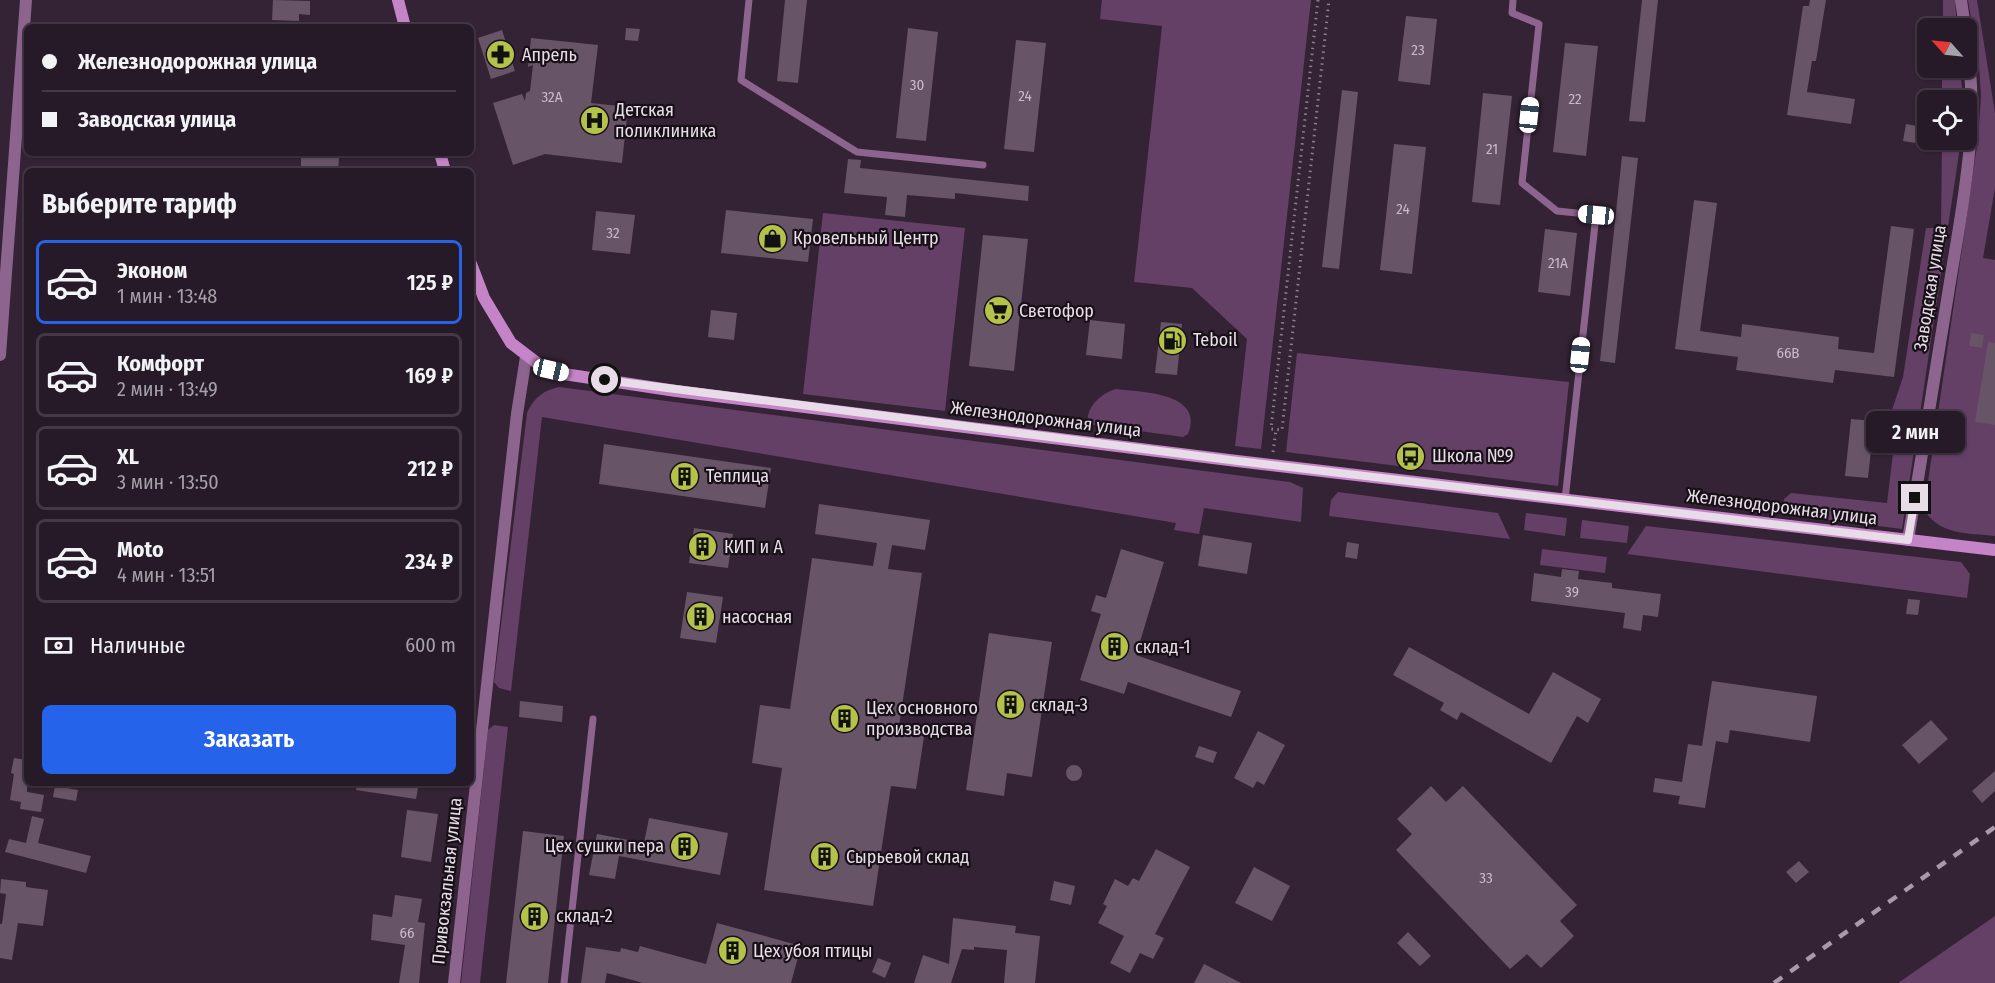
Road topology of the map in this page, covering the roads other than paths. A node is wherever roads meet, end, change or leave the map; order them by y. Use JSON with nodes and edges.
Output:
{"nodes":[{"id":1,"x":27,"y":0,"type":"edge"},
{"id":2,"x":398,"y":0,"type":"edge"},
{"id":3,"x":749,"y":0,"type":"edge"},
{"id":4,"x":1513,"y":0,"type":"edge"},
{"id":5,"x":1961,"y":0,"type":"edge"},
{"id":6,"x":1964,"y":18,"type":"edge"},
{"id":7,"x":25,"y":24,"type":"edge"},
{"id":8,"x":404,"y":24,"type":"edge"},
{"id":9,"x":24,"y":39,"type":"edge"},
{"id":10,"x":1970,"y":78,"type":"edge"},
{"id":11,"x":983,"y":165,"type":"dead end"},
{"id":12,"x":474,"y":271,"type":"edge"},
{"id":13,"x":0,"y":355,"type":"edge"},
{"id":14,"x":526,"y":357,"type":"junction"},
{"id":15,"x":1565,"y":500,"type":"junction"},
{"id":16,"x":1908,"y":540,"type":"junction"},
{"id":17,"x":1995,"y":550,"type":"edge"},
{"id":18,"x":593,"y":719,"type":"dead end"},
{"id":19,"x":454,"y":983,"type":"edge"},
{"id":20,"x":564,"y":983,"type":"edge"}],
"edges":[{"from":1,"to":7,"type":"street"},
{"from":2,"to":8,"type":"main road"},
{"from":3,"to":11,"type":"lane"},
{"from":4,"to":15,"type":"lane"},
{"from":5,"to":6,"type":"street"},
{"from":9,"to":13,"type":"street"},
{"from":10,"to":16,"type":"street","name":"Заводская улица"},
{"from":12,"to":14,"type":"main road"},
{"from":14,"to":15,"type":"main road","name":"Железнодорожная улица"},
{"from":14,"to":19,"type":"street","name":"Привокзальная улица"},
{"from":15,"to":16,"type":"main road","name":"Железнодорожная улица"},
{"from":16,"to":17,"type":"main road","name":"Железнодорожная улица"},
{"from":18,"to":20,"type":"lane"}]}
